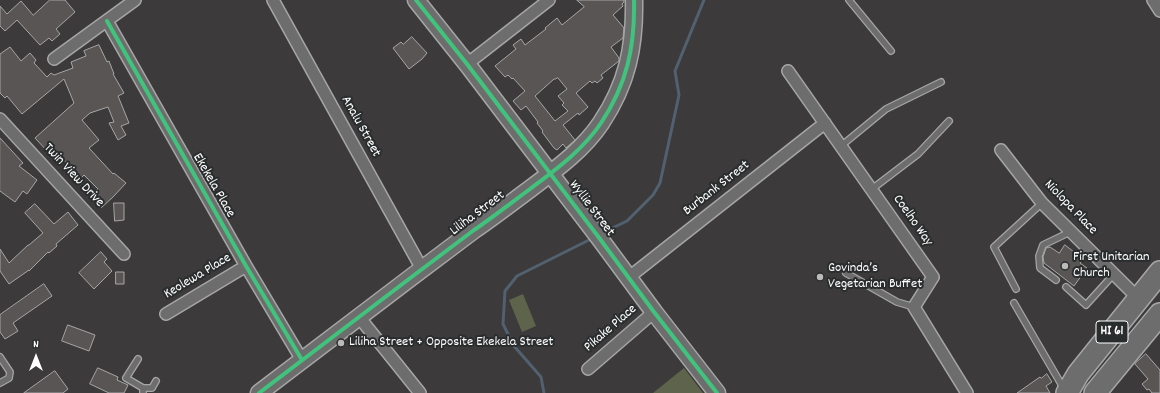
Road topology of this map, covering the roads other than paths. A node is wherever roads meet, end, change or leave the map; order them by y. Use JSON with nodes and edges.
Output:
{"nodes":[{"id":1,"x":135,"y":0,"type":"edge"},
{"id":2,"x":273,"y":0,"type":"edge"},
{"id":3,"x":416,"y":0,"type":"edge"},
{"id":4,"x":549,"y":0,"type":"edge"},
{"id":5,"x":634,"y":0,"type":"edge"},
{"id":6,"x":849,"y":0,"type":"edge"},
{"id":7,"x":1153,"y":0,"type":"edge"},
{"id":8,"x":1160,"y":10,"type":"edge"},
{"id":9,"x":107,"y":21,"type":"junction"},
{"id":10,"x":891,"y":50,"type":"dead end"},
{"id":11,"x":54,"y":59,"type":"dead end"},
{"id":12,"x":467,"y":64,"type":"junction"},
{"id":13,"x":788,"y":71,"type":"dead end"},
{"id":14,"x":940,"y":82,"type":"dead end"},
{"id":15,"x":0,"y":119,"type":"edge"},
{"id":16,"x":949,"y":121,"type":"dead end"},
{"id":17,"x":825,"y":123,"type":"junction"},
{"id":18,"x":841,"y":146,"type":"junction"},
{"id":19,"x":1001,"y":150,"type":"dead end"},
{"id":20,"x":550,"y":174,"type":"junction"},
{"id":21,"x":872,"y":189,"type":"junction"},
{"id":22,"x":1042,"y":203,"type":"junction"},
{"id":23,"x":1070,"y":232,"type":"junction"},
{"id":24,"x":124,"y":254,"type":"dead end"},
{"id":25,"x":246,"y":266,"type":"junction"},
{"id":26,"x":422,"y":269,"type":"junction"},
{"id":27,"x":1160,"y":272,"type":"edge"},
{"id":28,"x":846,"y":273,"type":"dead end"},
{"id":29,"x":1114,"y":274,"type":"junction"},
{"id":30,"x":628,"y":278,"type":"junction"},
{"id":31,"x":1056,"y":280,"type":"dead end"},
{"id":32,"x":1066,"y":287,"type":"dead end"},
{"id":33,"x":1016,"y":289,"type":"dead end"},
{"id":34,"x":1139,"y":299,"type":"junction"},
{"id":35,"x":1014,"y":303,"type":"dead end"},
{"id":36,"x":914,"y":307,"type":"junction"},
{"id":37,"x":654,"y":312,"type":"junction"},
{"id":38,"x":166,"y":314,"type":"dead end"},
{"id":39,"x":1160,"y":314,"type":"edge"},
{"id":40,"x":359,"y":317,"type":"junction"},
{"id":41,"x":0,"y":357,"type":"edge"},
{"id":42,"x":138,"y":359,"type":"dead end"},
{"id":43,"x":302,"y":360,"type":"junction"},
{"id":44,"x":588,"y":369,"type":"dead end"},
{"id":45,"x":156,"y":381,"type":"dead end"},
{"id":46,"x":0,"y":383,"type":"edge"},
{"id":47,"x":143,"y":390,"type":"edge"},
{"id":48,"x":259,"y":393,"type":"edge"},
{"id":49,"x":420,"y":393,"type":"edge"},
{"id":50,"x":717,"y":393,"type":"edge"},
{"id":51,"x":967,"y":393,"type":"edge"},
{"id":52,"x":1067,"y":393,"type":"edge"},
{"id":53,"x":1095,"y":393,"type":"edge"}],
"edges":[{"from":1,"to":9,"type":"street"},
{"from":2,"to":26,"type":"street","name":"Analu Street"},
{"from":3,"to":12,"type":"street","name":"Wyllie Street"},
{"from":4,"to":12,"type":"street"},
{"from":5,"to":20,"type":"street","name":"Liliha Street"},
{"from":6,"to":10,"type":"lane"},
{"from":7,"to":8,"type":"street"},
{"from":9,"to":11,"type":"street"},
{"from":9,"to":25,"type":"street","name":"Ekekela Place"},
{"from":12,"to":20,"type":"street","name":"Wyllie Street"},
{"from":13,"to":17,"type":"street","name":"Coelho Way"},
{"from":14,"to":18,"type":"lane"},
{"from":15,"to":24,"type":"street","name":"Twin View Drive"},
{"from":16,"to":21,"type":"lane"},
{"from":17,"to":18,"type":"street","name":"Coelho Way"},
{"from":17,"to":30,"type":"street","name":"Burbank Street"},
{"from":18,"to":21,"type":"street","name":"Coelho Way"},
{"from":19,"to":22,"type":"street","name":"Niolopa Place"},
{"from":20,"to":26,"type":"street","name":"Liliha Street"},
{"from":20,"to":30,"type":"street","name":"Wyllie Street"},
{"from":21,"to":36,"type":"street","name":"Coelho Way"},
{"from":22,"to":23,"type":"street","name":"Niolopa Place"},
{"from":22,"to":33,"type":"lane"},
{"from":23,"to":29,"type":"street","name":"Niolopa Place"},
{"from":23,"to":31,"type":"lane"},
{"from":25,"to":38,"type":"street","name":"Keolewa Place"},
{"from":25,"to":43,"type":"street","name":"Ekekela Place"},
{"from":26,"to":40,"type":"street","name":"Liliha Street"},
{"from":27,"to":34,"type":"highway","number":"HI 61"},
{"from":28,"to":36,"type":"lane"},
{"from":29,"to":32,"type":"lane"},
{"from":29,"to":34,"type":"street","name":"Niolopa Place"},
{"from":30,"to":37,"type":"street","name":"Wyllie Street"},
{"from":34,"to":52,"type":"highway","number":"HI 61"},
{"from":35,"to":52,"type":"lane"},
{"from":36,"to":51,"type":"street"},
{"from":37,"to":44,"type":"street","name":"Pikake Place"},
{"from":37,"to":50,"type":"street","name":"Wyllie Street"},
{"from":39,"to":53,"type":"highway","number":"HI 61"},
{"from":40,"to":43,"type":"street","name":"Liliha Street"},
{"from":40,"to":49,"type":"street"},
{"from":41,"to":46,"type":"lane"},
{"from":42,"to":47,"type":"lane"},
{"from":43,"to":48,"type":"street","name":"Liliha Street"},
{"from":45,"to":47,"type":"lane"}]}
